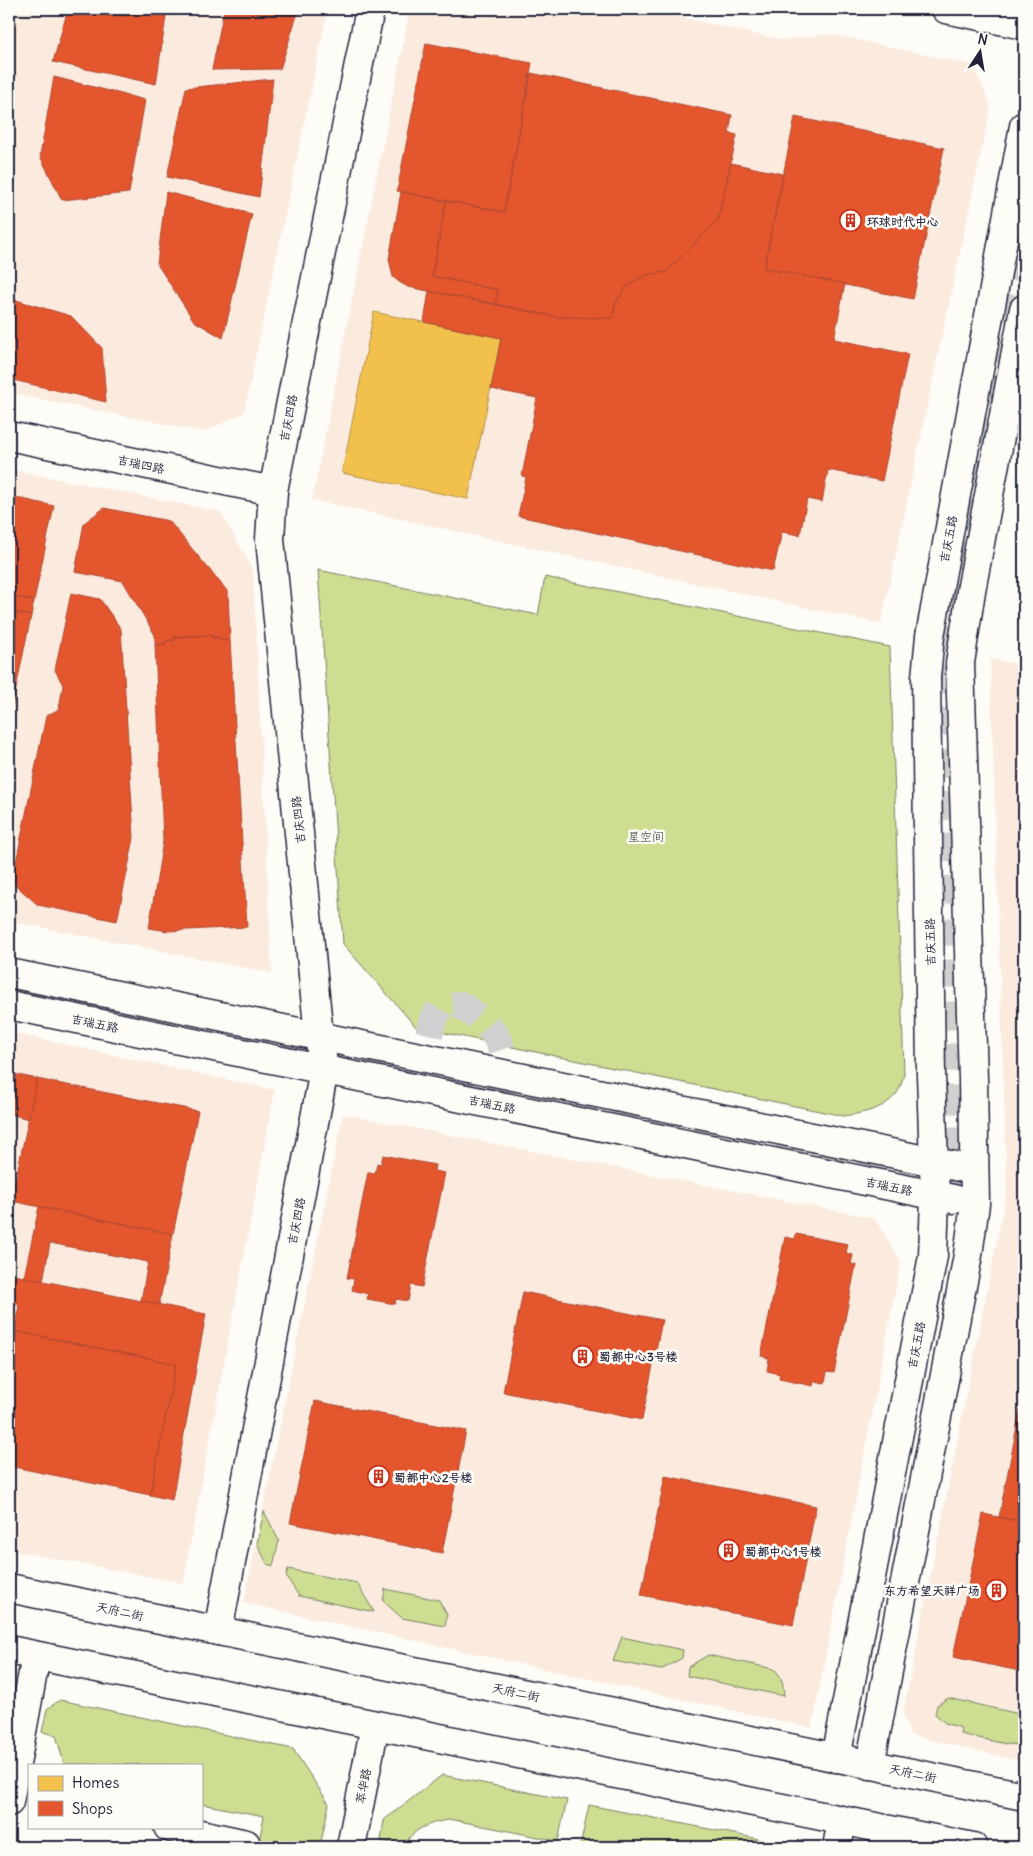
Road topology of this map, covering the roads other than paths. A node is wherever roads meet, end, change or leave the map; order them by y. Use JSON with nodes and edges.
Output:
{"nodes":[{"id":1,"x":370,"y":9,"type":"edge"},
{"id":2,"x":946,"y":9,"type":"edge"},
{"id":3,"x":1024,"y":24,"type":"edge"},
{"id":4,"x":1024,"y":126,"type":"edge"},
{"id":5,"x":1024,"y":309,"type":"edge"},
{"id":6,"x":9,"y":436,"type":"edge"},
{"id":7,"x":273,"y":492,"type":"junction"},
{"id":8,"x":9,"y":973,"type":"edge"},
{"id":9,"x":9,"y":1005,"type":"edge"},
{"id":10,"x":319,"y":1036,"type":"junction"},
{"id":11,"x":324,"y":1070,"type":"junction"},
{"id":12,"x":934,"y":1162,"type":"junction"},
{"id":13,"x":974,"y":1170,"type":"junction"},
{"id":14,"x":935,"y":1196,"type":"junction"},
{"id":15,"x":975,"y":1204,"type":"junction"},
{"id":16,"x":9,"y":1588,"type":"edge"},
{"id":17,"x":218,"y":1631,"type":"junction"},
{"id":18,"x":9,"y":1650,"type":"edge"},
{"id":19,"x":36,"y":1656,"type":"junction"},
{"id":20,"x":375,"y":1725,"type":"junction"},
{"id":21,"x":836,"y":1758,"type":"junction"},
{"id":22,"x":870,"y":1764,"type":"junction"},
{"id":23,"x":1024,"y":1796,"type":"edge"},
{"id":24,"x":16,"y":1798,"type":"edge"},
{"id":25,"x":842,"y":1821,"type":"junction"},
{"id":26,"x":173,"y":1828,"type":"edge"},
{"id":27,"x":246,"y":1844,"type":"dead end"},
{"id":28,"x":351,"y":1847,"type":"edge"},
{"id":29,"x":837,"y":1847,"type":"edge"},
{"id":30,"x":973,"y":1847,"type":"edge"}],
"edges":[{"from":1,"to":7,"type":"street","name":"吉庆四路"},
{"from":2,"to":3,"type":"street"},
{"from":4,"to":12,"type":"street","name":"吉庆五路"},
{"from":5,"to":13,"type":"street"},
{"from":6,"to":7,"type":"street","name":"吉瑞四路"},
{"from":7,"to":10,"type":"street","name":"吉庆四路"},
{"from":8,"to":10,"type":"street"},
{"from":9,"to":11,"type":"street","name":"吉瑞五路"},
{"from":10,"to":11,"type":"street","name":"吉庆四路"},
{"from":10,"to":12,"type":"street"},
{"from":11,"to":14,"type":"street","name":"吉瑞五路"},
{"from":11,"to":17,"type":"street","name":"吉庆四路"},
{"from":12,"to":13,"type":"street"},
{"from":12,"to":14,"type":"street","name":"吉庆五路"},
{"from":13,"to":15,"type":"street"},
{"from":14,"to":15,"type":"street","name":"吉瑞五路"},
{"from":14,"to":21,"type":"street","name":"吉庆五路"},
{"from":15,"to":22,"type":"street"},
{"from":16,"to":17,"type":"street","name":"天府二街"},
{"from":17,"to":21,"type":"street","name":"天府二街"},
{"from":18,"to":19,"type":"street"},
{"from":19,"to":20,"type":"street"},
{"from":19,"to":24,"type":"street"},
{"from":20,"to":25,"type":"street"},
{"from":20,"to":28,"type":"street","name":"萃华路"},
{"from":21,"to":22,"type":"street","name":"天府二街"},
{"from":22,"to":23,"type":"street","name":"天府二街"},
{"from":25,"to":29,"type":"street"},
{"from":25,"to":30,"type":"street"},
{"from":26,"to":27,"type":"street"}]}
